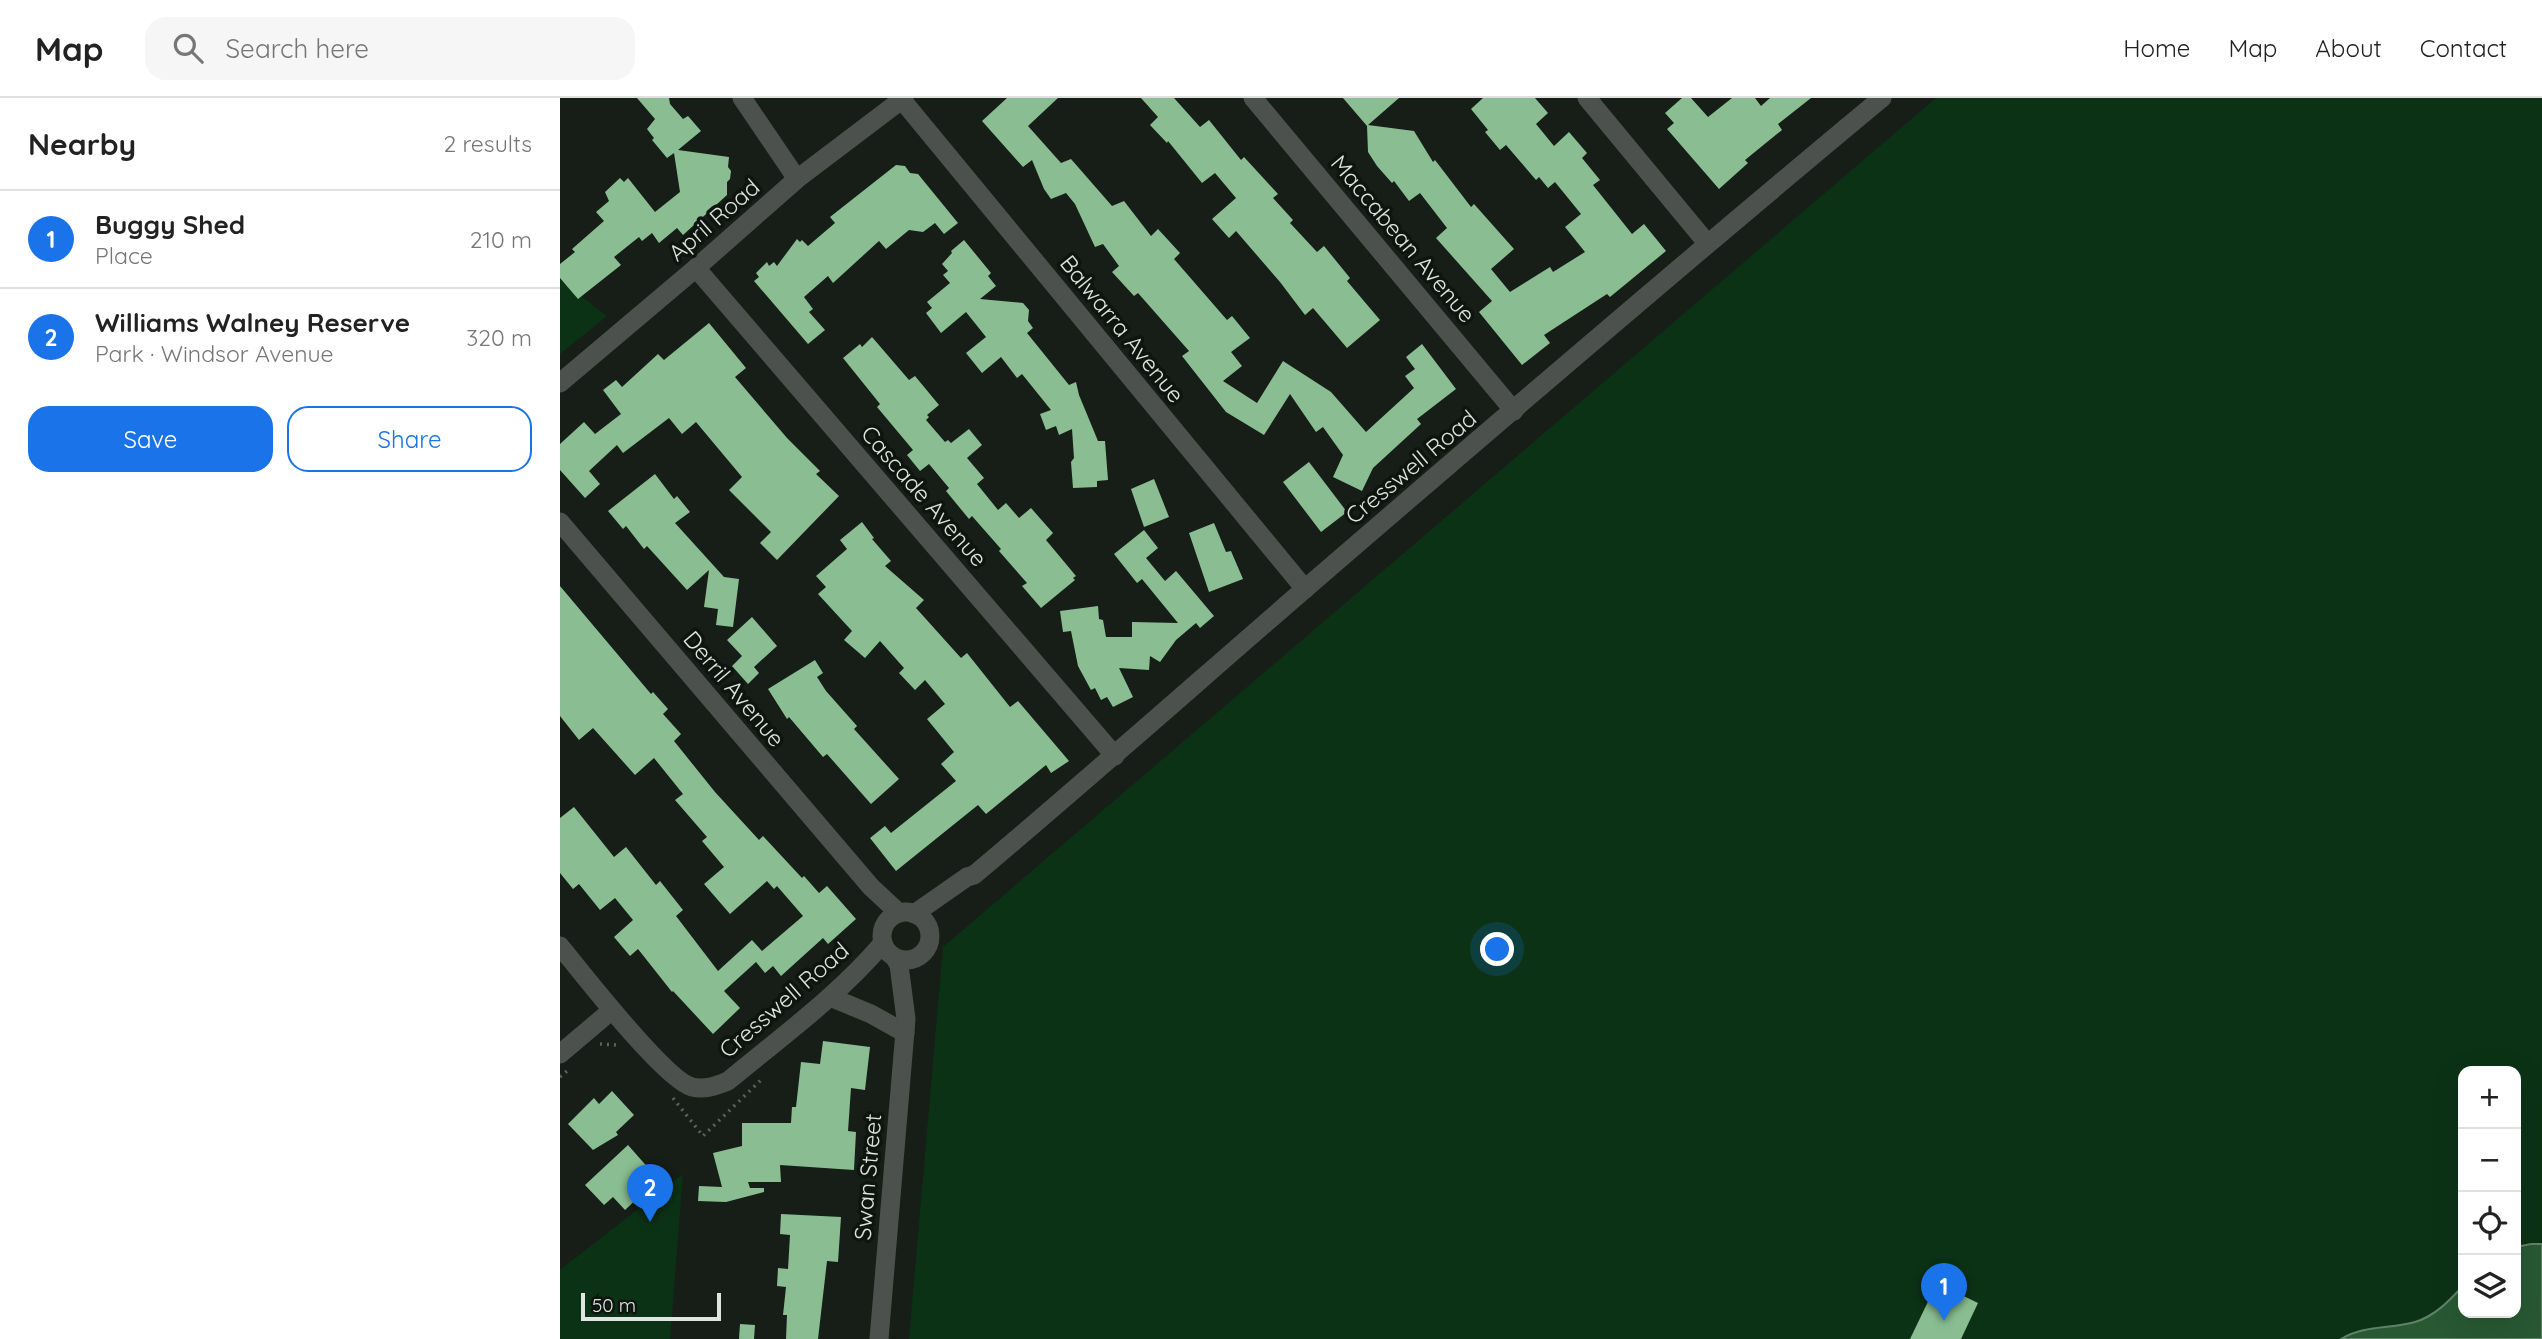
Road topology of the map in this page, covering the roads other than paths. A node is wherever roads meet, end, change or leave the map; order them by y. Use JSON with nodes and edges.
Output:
{"nodes":[{"id":1,"x":742,"y":98,"type":"edge"},
{"id":2,"x":1254,"y":98,"type":"edge"},
{"id":3,"x":1587,"y":98,"type":"edge"},
{"id":4,"x":1882,"y":98,"type":"edge"},
{"id":5,"x":903,"y":99,"type":"edge"},
{"id":6,"x":797,"y":179,"type":"junction"},
{"id":7,"x":1707,"y":243,"type":"junction"},
{"id":8,"x":696,"y":268,"type":"junction"},
{"id":9,"x":560,"y":383,"type":"edge"},
{"id":10,"x":1514,"y":411,"type":"junction"},
{"id":11,"x":560,"y":522,"type":"edge"},
{"id":12,"x":1304,"y":589,"type":"junction"},
{"id":13,"x":1115,"y":756,"type":"junction"},
{"id":14,"x":907,"y":919,"type":"junction"},
{"id":15,"x":560,"y":946,"type":"edge"},
{"id":16,"x":889,"y":950,"type":"junction"},
{"id":17,"x":919,"y":956,"type":"junction"},
{"id":18,"x":830,"y":996,"type":"junction"},
{"id":19,"x":612,"y":1010,"type":"junction"},
{"id":20,"x":906,"y":1026,"type":"junction"},
{"id":21,"x":560,"y":1054,"type":"edge"},
{"id":22,"x":879,"y":1339,"type":"edge"}],
"edges":[{"from":1,"to":6,"type":"street"},
{"from":2,"to":10,"type":"street","name":"Maccabean Avenue"},
{"from":3,"to":7,"type":"street"},
{"from":4,"to":7,"type":"street","name":"Cresswell Road"},
{"from":5,"to":6,"type":"street","name":"April Road"},
{"from":5,"to":12,"type":"street","name":"Balwarra Avenue"},
{"from":6,"to":8,"type":"street","name":"April Road"},
{"from":7,"to":10,"type":"street","name":"Cresswell Road"},
{"from":8,"to":9,"type":"street","name":"April Road"},
{"from":8,"to":13,"type":"street","name":"Cascade Avenue"},
{"from":10,"to":12,"type":"street","name":"Cresswell Road"},
{"from":11,"to":14,"type":"street","name":"Derril Avenue"},
{"from":12,"to":13,"type":"street","name":"Cresswell Road"},
{"from":13,"to":14,"type":"street","name":"Cresswell Road"},
{"from":14,"to":16,"type":"street"},
{"from":14,"to":17,"type":"street"},
{"from":15,"to":19,"type":"street"},
{"from":16,"to":17,"type":"street"},
{"from":16,"to":18,"type":"street","name":"Cresswell Road"},
{"from":16,"to":20,"type":"street","name":"Swan Street"},
{"from":17,"to":20,"type":"street","name":"Swan Street"},
{"from":18,"to":19,"type":"street","name":"Cresswell Road"},
{"from":18,"to":20,"type":"street"},
{"from":19,"to":21,"type":"street"},
{"from":20,"to":22,"type":"street","name":"Swan Street"}]}
